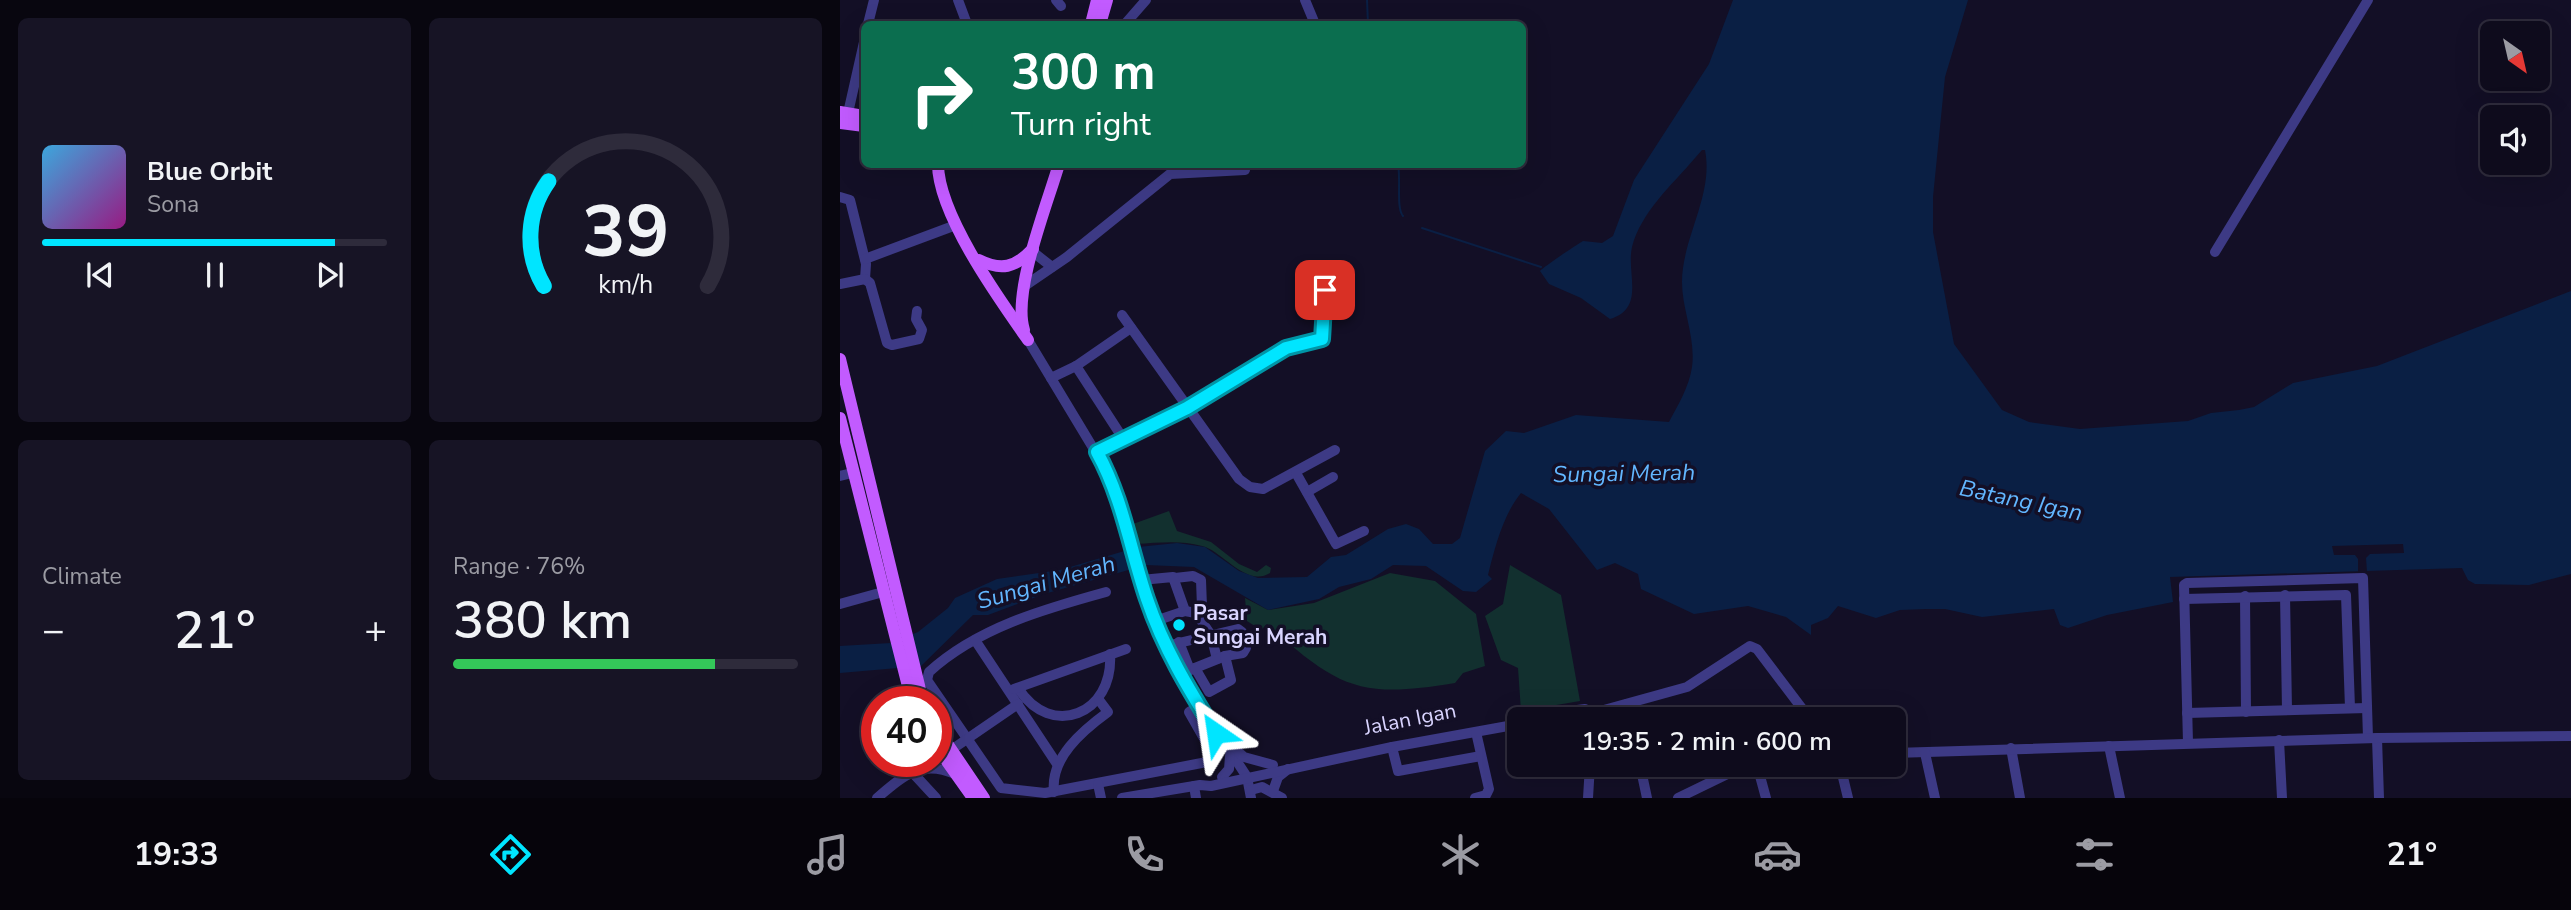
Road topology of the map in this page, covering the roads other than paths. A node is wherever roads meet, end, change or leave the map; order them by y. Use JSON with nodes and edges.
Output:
{"nodes":[{"id":1,"x":874,"y":0,"type":"edge"},
{"id":2,"x":958,"y":0,"type":"edge"},
{"id":3,"x":1097,"y":0,"type":"edge"},
{"id":4,"x":1107,"y":0,"type":"edge"},
{"id":5,"x":1146,"y":0,"type":"edge"},
{"id":6,"x":1305,"y":0,"type":"edge"},
{"id":7,"x":2368,"y":0,"type":"edge"},
{"id":8,"x":870,"y":21,"type":"edge"},
{"id":9,"x":966,"y":21,"type":"edge"},
{"id":10,"x":1092,"y":21,"type":"edge"},
{"id":11,"x":1101,"y":21,"type":"edge"},
{"id":12,"x":1131,"y":21,"type":"edge"},
{"id":13,"x":1314,"y":21,"type":"edge"},
{"id":14,"x":861,"y":52,"type":"edge"},
{"id":15,"x":844,"y":112,"type":"edge"},
{"id":16,"x":861,"y":121,"type":"edge"},
{"id":17,"x":840,"y":123,"type":"edge"},
{"id":18,"x":861,"y":123,"type":"edge"},
{"id":19,"x":861,"y":124,"type":"edge"},
{"id":20,"x":840,"y":130,"type":"edge"},
{"id":21,"x":938,"y":168,"type":"edge"},
{"id":22,"x":1058,"y":168,"type":"edge"},
{"id":23,"x":1208,"y":168,"type":"edge"},
{"id":24,"x":1171,"y":169,"type":"edge"},
{"id":25,"x":840,"y":197,"type":"edge"},
{"id":26,"x":956,"y":225,"type":"junction"},
{"id":27,"x":1034,"y":249,"type":"junction"},
{"id":28,"x":2215,"y":253,"type":"dead end"},
{"id":29,"x":975,"y":258,"type":"junction"},
{"id":30,"x":865,"y":259,"type":"junction"},
{"id":31,"x":1326,"y":266,"type":"dead end"},
{"id":32,"x":1052,"y":267,"type":"junction"},
{"id":33,"x":865,"y":279,"type":"junction"},
{"id":34,"x":840,"y":284,"type":"edge"},
{"id":35,"x":1023,"y":287,"type":"junction"},
{"id":36,"x":918,"y":312,"type":"dead end"},
{"id":37,"x":1122,"y":315,"type":"dead end"},
{"id":38,"x":1131,"y":328,"type":"junction"},
{"id":39,"x":1028,"y":340,"type":"junction"},
{"id":40,"x":840,"y":359,"type":"edge"},
{"id":41,"x":1076,"y":366,"type":"junction"},
{"id":42,"x":1051,"y":378,"type":"junction"},
{"id":43,"x":1187,"y":408,"type":"junction"},
{"id":44,"x":840,"y":418,"type":"edge"},
{"id":45,"x":1124,"y":440,"type":"junction"},
{"id":46,"x":1335,"y":450,"type":"dead end"},
{"id":47,"x":1097,"y":452,"type":"junction"},
{"id":48,"x":1296,"y":473,"type":"junction"},
{"id":49,"x":846,"y":474,"type":"edge"},
{"id":50,"x":1333,"y":477,"type":"dead end"},
{"id":51,"x":1307,"y":492,"type":"junction"},
{"id":52,"x":1364,"y":531,"type":"dead end"},
{"id":53,"x":1175,"y":579,"type":"junction"},
{"id":54,"x":1141,"y":580,"type":"junction"},
{"id":55,"x":883,"y":592,"type":"junction"},
{"id":56,"x":1106,"y":592,"type":"dead end"},
{"id":57,"x":2285,"y":595,"type":"junction"},
{"id":58,"x":2245,"y":596,"type":"junction"},
{"id":59,"x":2184,"y":599,"type":"junction"},
{"id":60,"x":840,"y":604,"type":"edge"},
{"id":61,"x":1191,"y":612,"type":"junction"},
{"id":62,"x":1155,"y":621,"type":"junction"},
{"id":63,"x":899,"y":633,"type":"junction"},
{"id":64,"x":1211,"y":635,"type":"junction"},
{"id":65,"x":975,"y":640,"type":"junction"},
{"id":66,"x":1179,"y":642,"type":"junction"},
{"id":67,"x":1166,"y":646,"type":"junction"},
{"id":68,"x":1126,"y":649,"type":"dead end"},
{"id":69,"x":1110,"y":654,"type":"junction"},
{"id":70,"x":1221,"y":658,"type":"junction"},
{"id":71,"x":1188,"y":671,"type":"junction"},
{"id":72,"x":909,"y":672,"type":"junction"},
{"id":73,"x":910,"y":686,"type":"edge"},
{"id":74,"x":916,"y":686,"type":"edge"},
{"id":75,"x":1013,"y":689,"type":"junction"},
{"id":76,"x":1099,"y":700,"type":"junction"},
{"id":77,"x":1017,"y":704,"type":"junction"},
{"id":78,"x":1627,"y":704,"type":"junction"},
{"id":79,"x":1200,"y":706,"type":"junction"},
{"id":80,"x":1617,"y":707,"type":"edge"},
{"id":81,"x":1628,"y":707,"type":"edge"},
{"id":82,"x":1801,"y":707,"type":"edge"},
{"id":83,"x":2350,"y":708,"type":"junction"},
{"id":84,"x":2367,"y":708,"type":"junction"},
{"id":85,"x":2287,"y":710,"type":"junction"},
{"id":86,"x":2246,"y":712,"type":"junction"},
{"id":87,"x":2187,"y":713,"type":"junction"},
{"id":88,"x":1507,"y":720,"type":"edge"},
{"id":89,"x":1507,"y":726,"type":"edge"},
{"id":90,"x":1476,"y":732,"type":"junction"},
{"id":91,"x":1216,"y":733,"type":"junction"},
{"id":92,"x":2571,"y":736,"type":"edge"},
{"id":93,"x":2373,"y":738,"type":"junction"},
{"id":94,"x":967,"y":739,"type":"junction"},
{"id":95,"x":2279,"y":740,"type":"junction"},
{"id":96,"x":2188,"y":743,"type":"junction"},
{"id":97,"x":2109,"y":746,"type":"junction"},
{"id":98,"x":1392,"y":747,"type":"junction"},
{"id":99,"x":2011,"y":748,"type":"junction"},
{"id":100,"x":952,"y":749,"type":"edge"},
{"id":101,"x":952,"y":751,"type":"edge"},
{"id":102,"x":1906,"y":753,"type":"edge"},
{"id":103,"x":1925,"y":753,"type":"junction"},
{"id":104,"x":1229,"y":754,"type":"junction"},
{"id":105,"x":1481,"y":756,"type":"junction"},
{"id":106,"x":1057,"y":764,"type":"junction"},
{"id":107,"x":1273,"y":765,"type":"junction"},
{"id":108,"x":1290,"y":768,"type":"junction"},
{"id":109,"x":952,"y":769,"type":"edge"},
{"id":110,"x":952,"y":774,"type":"edge"},
{"id":111,"x":1244,"y":774,"type":"junction"},
{"id":112,"x":956,"y":775,"type":"junction"},
{"id":113,"x":905,"y":777,"type":"edge"},
{"id":114,"x":917,"y":777,"type":"edge"},
{"id":115,"x":1222,"y":777,"type":"junction"},
{"id":116,"x":1589,"y":777,"type":"edge"},
{"id":117,"x":1643,"y":777,"type":"edge"},
{"id":118,"x":1722,"y":777,"type":"edge"},
{"id":119,"x":1760,"y":777,"type":"edge"},
{"id":120,"x":1843,"y":777,"type":"edge"},
{"id":121,"x":1098,"y":784,"type":"junction"},
{"id":122,"x":1197,"y":785,"type":"junction"},
{"id":123,"x":1273,"y":791,"type":"junction"},
{"id":124,"x":1054,"y":792,"type":"junction"},
{"id":125,"x":1251,"y":794,"type":"edge"},
{"id":126,"x":1681,"y":797,"type":"edge"},
{"id":127,"x":877,"y":798,"type":"edge"},
{"id":128,"x":936,"y":798,"type":"edge"},
{"id":129,"x":973,"y":798,"type":"edge"},
{"id":130,"x":984,"y":798,"type":"edge"},
{"id":131,"x":1101,"y":798,"type":"edge"},
{"id":132,"x":1122,"y":798,"type":"edge"},
{"id":133,"x":1196,"y":798,"type":"edge"},
{"id":134,"x":1282,"y":798,"type":"edge"},
{"id":135,"x":1475,"y":798,"type":"edge"},
{"id":136,"x":1588,"y":798,"type":"edge"},
{"id":137,"x":1647,"y":798,"type":"edge"},
{"id":138,"x":1766,"y":798,"type":"edge"},
{"id":139,"x":1848,"y":798,"type":"edge"},
{"id":140,"x":1935,"y":798,"type":"edge"},
{"id":141,"x":2020,"y":798,"type":"edge"},
{"id":142,"x":2120,"y":798,"type":"edge"},
{"id":143,"x":2282,"y":798,"type":"edge"},
{"id":144,"x":2379,"y":798,"type":"edge"}],
"edges":[{"from":1,"to":8,"type":"street"},
{"from":2,"to":9,"type":"street"},
{"from":3,"to":10,"type":"main road"},
{"from":4,"to":11,"type":"main road"},
{"from":5,"to":12,"type":"street"},
{"from":6,"to":13,"type":"street"},
{"from":7,"to":28,"type":"street"},
{"from":14,"to":15,"type":"street"},
{"from":15,"to":16,"type":"main road"},
{"from":17,"to":18,"type":"main road"},
{"from":19,"to":20,"type":"main road"},
{"from":21,"to":26,"type":"main road"},
{"from":22,"to":27,"type":"main road"},
{"from":23,"to":24,"type":"street"},
{"from":24,"to":32,"type":"street"},
{"from":25,"to":30,"type":"street"},
{"from":26,"to":29,"type":"main road"},
{"from":26,"to":30,"type":"street"},
{"from":27,"to":29,"type":"main road"},
{"from":27,"to":32,"type":"street"},
{"from":27,"to":35,"type":"main road"},
{"from":29,"to":39,"type":"main road"},
{"from":30,"to":33,"type":"street"},
{"from":31,"to":43,"type":"street"},
{"from":32,"to":35,"type":"street"},
{"from":33,"to":34,"type":"street"},
{"from":33,"to":36,"type":"street"},
{"from":35,"to":39,"type":"main road"},
{"from":37,"to":38,"type":"street"},
{"from":38,"to":41,"type":"street"},
{"from":38,"to":43,"type":"street"},
{"from":39,"to":42,"type":"street"},
{"from":40,"to":63,"type":"main road"},
{"from":41,"to":42,"type":"street"},
{"from":41,"to":45,"type":"street"},
{"from":42,"to":47,"type":"street"},
{"from":43,"to":45,"type":"street"},
{"from":43,"to":48,"type":"street"},
{"from":44,"to":49,"type":"main road"},
{"from":45,"to":47,"type":"street"},
{"from":46,"to":48,"type":"street"},
{"from":47,"to":54,"type":"street"},
{"from":48,"to":51,"type":"street"},
{"from":49,"to":55,"type":"main road"},
{"from":50,"to":51,"type":"street"},
{"from":51,"to":52,"type":"street"},
{"from":53,"to":54,"type":"street"},
{"from":53,"to":61,"type":"street"},
{"from":53,"to":61,"type":"street"},
{"from":54,"to":62,"type":"street"},
{"from":55,"to":60,"type":"street"},
{"from":55,"to":63,"type":"main road"},
{"from":56,"to":65,"type":"street"},
{"from":57,"to":58,"type":"street"},
{"from":57,"to":83,"type":"street"},
{"from":57,"to":85,"type":"street"},
{"from":58,"to":59,"type":"street"},
{"from":58,"to":86,"type":"street"},
{"from":59,"to":84,"type":"street"},
{"from":59,"to":87,"type":"street"},
{"from":61,"to":62,"type":"street"},
{"from":61,"to":64,"type":"street"},
{"from":62,"to":67,"type":"street"},
{"from":63,"to":72,"type":"main road"},
{"from":64,"to":66,"type":"street"},
{"from":64,"to":70,"type":"street"},
{"from":64,"to":70,"type":"street"},
{"from":65,"to":75,"type":"street"},
{"from":65,"to":94,"type":"street"},
{"from":66,"to":67,"type":"street"},
{"from":66,"to":71,"type":"street"},
{"from":67,"to":71,"type":"street"},
{"from":68,"to":69,"type":"street"},
{"from":69,"to":75,"type":"street"},
{"from":69,"to":76,"type":"street"},
{"from":70,"to":71,"type":"street"},
{"from":70,"to":71,"type":"street"},
{"from":71,"to":79,"type":"street"},
{"from":72,"to":73,"type":"main road"},
{"from":72,"to":74,"type":"main road"},
{"from":75,"to":76,"type":"street"},
{"from":75,"to":77,"type":"street"},
{"from":76,"to":106,"type":"street"},
{"from":77,"to":94,"type":"street"},
{"from":77,"to":106,"type":"street"},
{"from":78,"to":80,"type":"street"},
{"from":78,"to":81,"type":"street"},
{"from":78,"to":82,"type":"street"},
{"from":79,"to":91,"type":"street"},
{"from":79,"to":121,"type":"street"},
{"from":83,"to":84,"type":"street"},
{"from":83,"to":85,"type":"street"},
{"from":84,"to":93,"type":"street"},
{"from":85,"to":86,"type":"street"},
{"from":86,"to":87,"type":"street"},
{"from":87,"to":96,"type":"street"},
{"from":88,"to":107,"type":"street","name":"Jalan Igan"},
{"from":89,"to":90,"type":"street","name":"Jalan Igan"},
{"from":90,"to":98,"type":"street","name":"Jalan Igan"},
{"from":90,"to":105,"type":"street"},
{"from":91,"to":104,"type":"street"},
{"from":91,"to":107,"type":"street"},
{"from":92,"to":93,"type":"street"},
{"from":93,"to":95,"type":"street"},
{"from":93,"to":144,"type":"street"},
{"from":94,"to":100,"type":"street"},
{"from":94,"to":124,"type":"street"},
{"from":95,"to":96,"type":"street"},
{"from":95,"to":143,"type":"street"},
{"from":96,"to":97,"type":"street"},
{"from":97,"to":99,"type":"street"},
{"from":97,"to":142,"type":"street"},
{"from":98,"to":105,"type":"street"},
{"from":98,"to":108,"type":"street","name":"Jalan Igan"},
{"from":99,"to":103,"type":"street"},
{"from":99,"to":141,"type":"street"},
{"from":101,"to":130,"type":"main road"},
{"from":102,"to":103,"type":"street"},
{"from":103,"to":140,"type":"street"},
{"from":104,"to":111,"type":"street"},
{"from":104,"to":115,"type":"street"},
{"from":105,"to":135,"type":"street"},
{"from":106,"to":124,"type":"street"},
{"from":107,"to":111,"type":"street","name":"Jalan Igan"},
{"from":108,"to":111,"type":"street","name":"Jalan Igan"},
{"from":108,"to":123,"type":"street"},
{"from":109,"to":112,"type":"main road"},
{"from":110,"to":112,"type":"street"},
{"from":111,"to":115,"type":"street"},
{"from":111,"to":122,"type":"street"},
{"from":111,"to":123,"type":"street"},
{"from":111,"to":125,"type":"street"},
{"from":112,"to":129,"type":"main road"},
{"from":113,"to":127,"type":"street"},
{"from":114,"to":128,"type":"street"},
{"from":115,"to":122,"type":"street"},
{"from":116,"to":136,"type":"street"},
{"from":117,"to":137,"type":"street"},
{"from":118,"to":126,"type":"street"},
{"from":119,"to":138,"type":"street"},
{"from":120,"to":139,"type":"street"},
{"from":121,"to":124,"type":"street"},
{"from":121,"to":131,"type":"street"},
{"from":122,"to":132,"type":"street"},
{"from":122,"to":133,"type":"street"},
{"from":123,"to":125,"type":"street"},
{"from":123,"to":134,"type":"street"}]}
